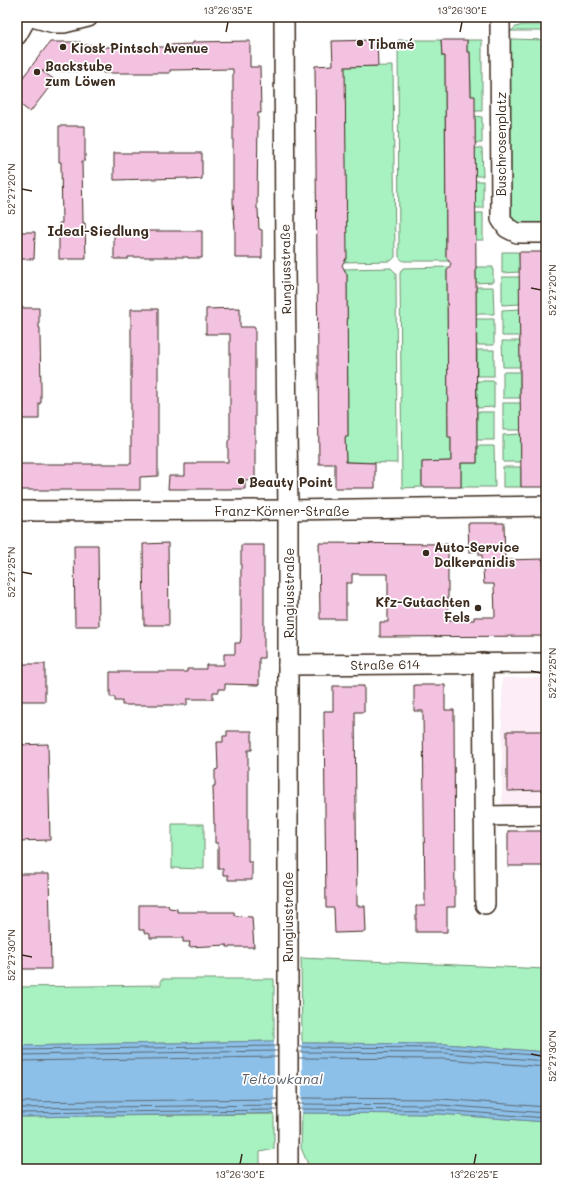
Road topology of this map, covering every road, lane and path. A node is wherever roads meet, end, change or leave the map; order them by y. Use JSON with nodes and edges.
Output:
{"nodes":[{"id":1,"x":27,"y":17,"type":"edge"},
{"id":2,"x":32,"y":17,"type":"edge"},
{"id":3,"x":88,"y":17,"type":"edge"},
{"id":4,"x":284,"y":17,"type":"edge"},
{"id":5,"x":500,"y":17,"type":"edge"},
{"id":6,"x":17,"y":35,"type":"edge"},
{"id":7,"x":546,"y":233,"type":"edge"},
{"id":8,"x":546,"y":506,"type":"edge"},
{"id":9,"x":288,"y":510,"type":"junction"},
{"id":10,"x":17,"y":511,"type":"edge"},
{"id":11,"x":483,"y":663,"type":"junction"},
{"id":12,"x":546,"y":663,"type":"edge"},
{"id":13,"x":288,"y":665,"type":"junction"},
{"id":14,"x":546,"y":815,"type":"edge"},
{"id":15,"x":484,"y":816,"type":"junction"},
{"id":16,"x":485,"y":904,"type":"dead end"},
{"id":17,"x":288,"y":1169,"type":"edge"}],
"edges":[{"from":1,"to":6,"type":"street"},
{"from":2,"to":3,"type":"street"},
{"from":4,"to":9,"type":"street","name":"Rungiusstraße"},
{"from":5,"to":7,"type":"street","name":"Buschrosenplatz"},
{"from":8,"to":9,"type":"street","name":"Franz-Körner-Straße"},
{"from":9,"to":10,"type":"street","name":"Franz-Körner-Straße"},
{"from":9,"to":13,"type":"street","name":"Rungiusstraße"},
{"from":11,"to":12,"type":"street","name":"Straße 614"},
{"from":11,"to":13,"type":"street","name":"Straße 614"},
{"from":11,"to":15,"type":"street"},
{"from":13,"to":17,"type":"street","name":"Rungiusstraße"},
{"from":14,"to":15,"type":"street"},
{"from":15,"to":16,"type":"street"}]}
